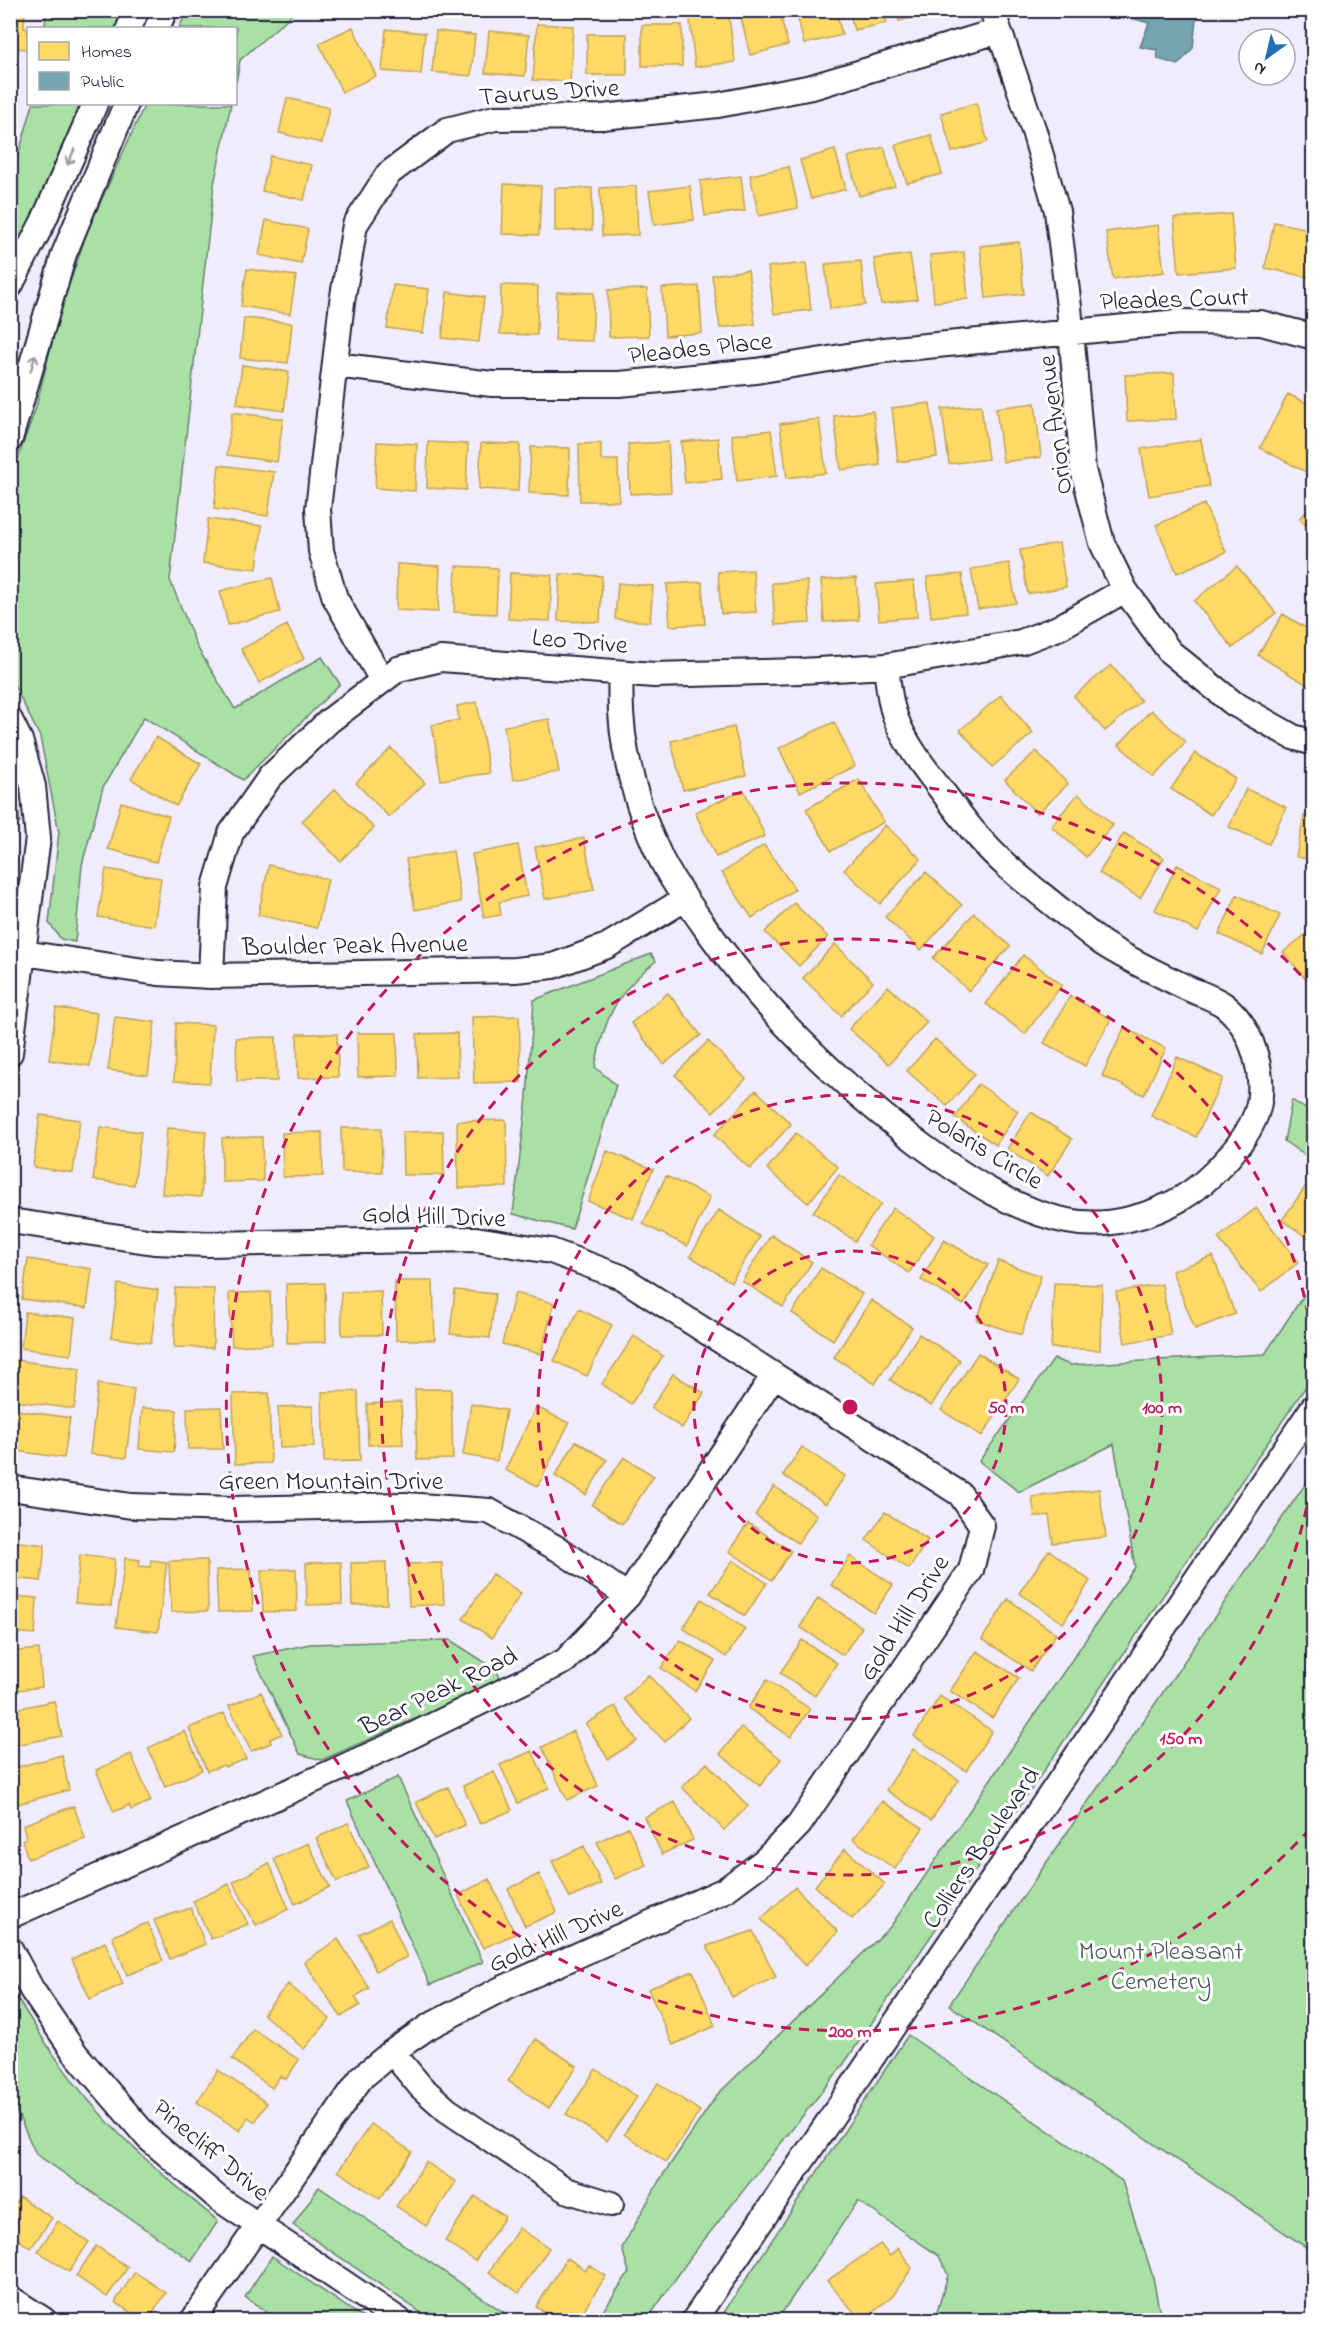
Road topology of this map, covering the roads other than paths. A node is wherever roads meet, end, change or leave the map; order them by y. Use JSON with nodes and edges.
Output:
{"nodes":[{"id":1,"x":137,"y":10,"type":"edge"},
{"id":2,"x":165,"y":10,"type":"edge"},
{"id":3,"x":995,"y":21,"type":"edge"},
{"id":4,"x":129,"y":27,"type":"edge"},
{"id":5,"x":157,"y":27,"type":"edge"},
{"id":6,"x":95,"y":105,"type":"edge"},
{"id":7,"x":126,"y":105,"type":"edge"},
{"id":8,"x":10,"y":286,"type":"edge"},
{"id":9,"x":1071,"y":331,"type":"junction"},
{"id":10,"x":1314,"y":338,"type":"edge"},
{"id":11,"x":335,"y":365,"type":"junction"},
{"id":12,"x":10,"y":439,"type":"edge"},
{"id":13,"x":1125,"y":590,"type":"junction"},
{"id":14,"x":886,"y":666,"type":"junction"},
{"id":15,"x":621,"y":673,"type":"junction"},
{"id":16,"x":382,"y":680,"type":"junction"},
{"id":17,"x":10,"y":720,"type":"edge"},
{"id":18,"x":1314,"y":743,"type":"edge"},
{"id":19,"x":685,"y":899,"type":"junction"},
{"id":20,"x":17,"y":952,"type":"edge"},
{"id":21,"x":211,"y":976,"type":"junction"},
{"id":22,"x":10,"y":1053,"type":"edge"},
{"id":23,"x":10,"y":1221,"type":"edge"},
{"id":24,"x":774,"y":1375,"type":"junction"},
{"id":25,"x":1314,"y":1406,"type":"edge"},
{"id":26,"x":10,"y":1488,"type":"edge"},
{"id":27,"x":628,"y":1596,"type":"junction"},
{"id":28,"x":10,"y":1916,"type":"edge"},
{"id":29,"x":10,"y":1949,"type":"edge"},
{"id":30,"x":392,"y":2052,"type":"junction"},
{"id":31,"x":611,"y":2204,"type":"dead end"},
{"id":32,"x":258,"y":2226,"type":"junction"},
{"id":33,"x":10,"y":2298,"type":"edge"},
{"id":34,"x":44,"y":2320,"type":"edge"},
{"id":35,"x":193,"y":2320,"type":"edge"},
{"id":36,"x":399,"y":2320,"type":"edge"},
{"id":37,"x":694,"y":2320,"type":"edge"}],
"edges":[{"from":1,"to":4,"type":"street"},
{"from":2,"to":5,"type":"street"},
{"from":3,"to":9,"type":"street","name":"Orion Avenue"},
{"from":3,"to":11,"type":"street","name":"Taurus Drive"},
{"from":6,"to":8,"type":"street","one_way":true},
{"from":12,"to":7,"type":"street","one_way":true},
{"from":9,"to":10,"type":"street","name":"Pleades Court"},
{"from":9,"to":11,"type":"street","name":"Pleades Place"},
{"from":9,"to":13,"type":"street","name":"Orion Avenue"},
{"from":11,"to":16,"type":"street","name":"Taurus Drive"},
{"from":13,"to":14,"type":"street","name":"Leo Drive"},
{"from":13,"to":18,"type":"street","name":"Orion Avenue"},
{"from":14,"to":15,"type":"street","name":"Leo Drive"},
{"from":14,"to":19,"type":"street","name":"Polaris Circle"},
{"from":15,"to":16,"type":"street","name":"Leo Drive"},
{"from":15,"to":19,"type":"street","name":"Polaris Circle"},
{"from":16,"to":21,"type":"street","name":"Leo Drive"},
{"from":17,"to":20,"type":"street"},
{"from":19,"to":21,"type":"street","name":"Boulder Peak Avenue"},
{"from":20,"to":21,"type":"street","name":"Boulder Peak Avenue"},
{"from":20,"to":22,"type":"street"},
{"from":23,"to":24,"type":"street","name":"Gold Hill Drive"},
{"from":24,"to":27,"type":"street","name":"Bear Peak Road"},
{"from":24,"to":30,"type":"street","name":"Gold Hill Drive"},
{"from":25,"to":37,"type":"street","name":"Colliers Boulevard"},
{"from":26,"to":27,"type":"street","name":"Green Mountain Drive"},
{"from":27,"to":28,"type":"street","name":"Bear Peak Road"},
{"from":29,"to":32,"type":"street","name":"Pinecliff Drive"},
{"from":30,"to":31,"type":"street"},
{"from":30,"to":32,"type":"street","name":"Gold Hill Drive"},
{"from":32,"to":35,"type":"street","name":"Gold Hill Drive"},
{"from":32,"to":36,"type":"street","name":"Pinecliff Drive"},
{"from":33,"to":34,"type":"street"}]}
